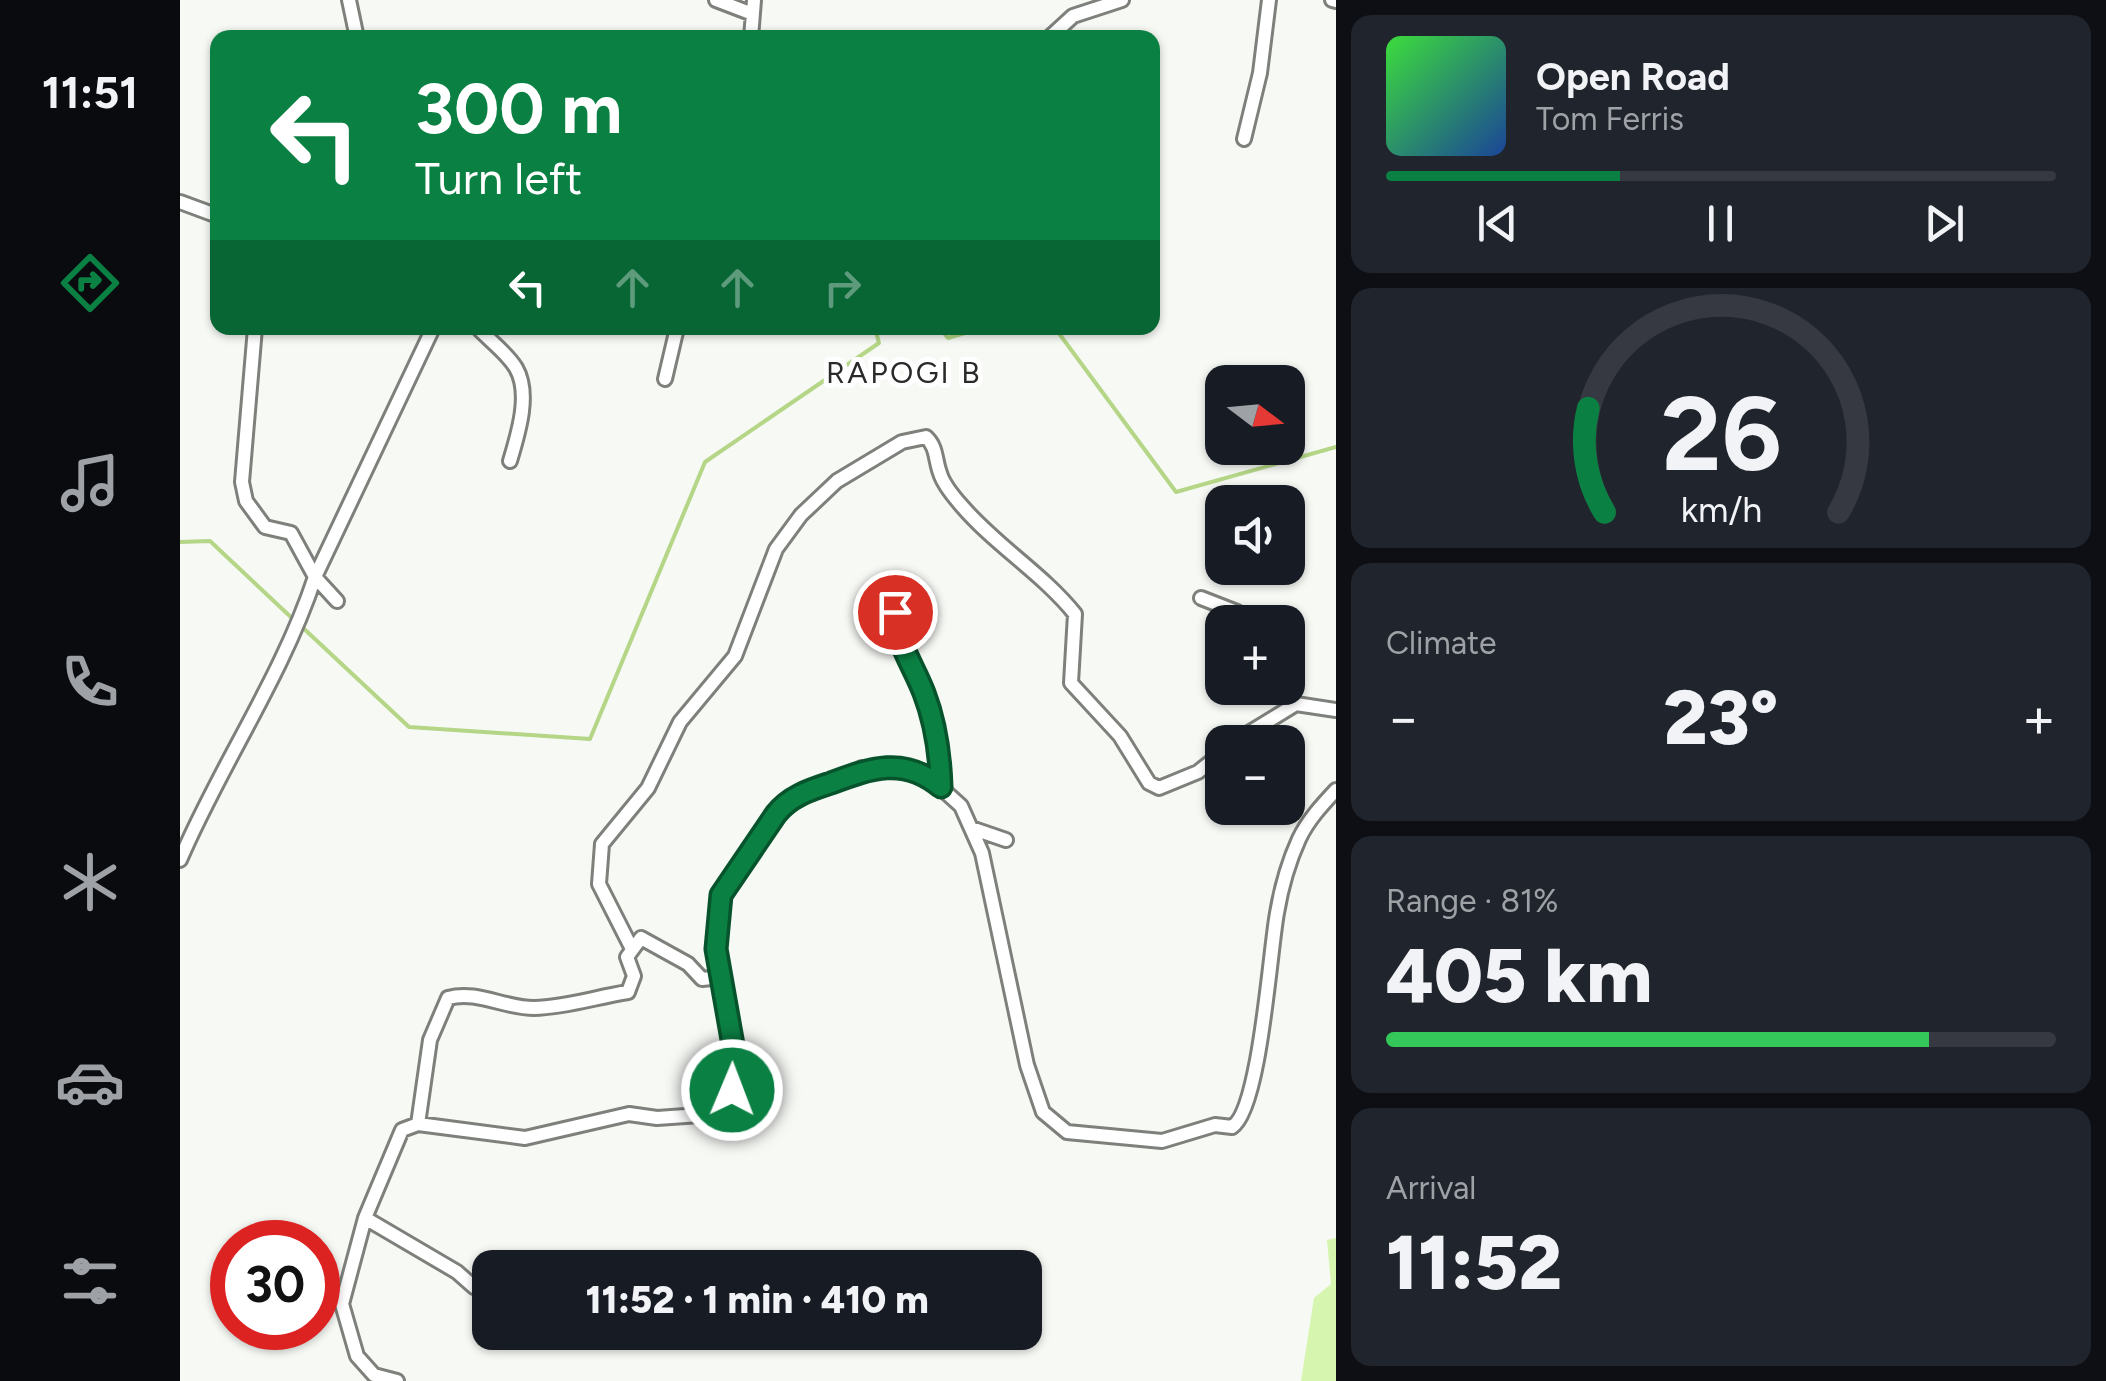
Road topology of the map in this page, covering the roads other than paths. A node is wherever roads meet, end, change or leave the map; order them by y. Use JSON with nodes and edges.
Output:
{"nodes":[{"id":1,"x":349,"y":0,"type":"edge"},
{"id":2,"x":716,"y":0,"type":"edge"},
{"id":3,"x":1122,"y":0,"type":"edge"},
{"id":4,"x":1269,"y":0,"type":"edge"},
{"id":5,"x":752,"y":7,"type":"edge"},
{"id":6,"x":355,"y":30,"type":"edge"},
{"id":7,"x":1057,"y":30,"type":"edge"},
{"id":8,"x":1244,"y":140,"type":"dead end"},
{"id":9,"x":180,"y":202,"type":"edge"},
{"id":10,"x":210,"y":213,"type":"edge"},
{"id":11,"x":255,"y":335,"type":"edge"},
{"id":12,"x":430,"y":335,"type":"edge"},
{"id":13,"x":485,"y":335,"type":"edge"},
{"id":14,"x":675,"y":335,"type":"edge"},
{"id":15,"x":664,"y":378,"type":"dead end"},
{"id":16,"x":510,"y":460,"type":"dead end"},
{"id":17,"x":315,"y":577,"type":"junction"},
{"id":18,"x":1201,"y":598,"type":"dead end"},
{"id":19,"x":337,"y":602,"type":"dead end"},
{"id":20,"x":1220,"y":605,"type":"edge"},
{"id":21,"x":895,"y":612,"type":"dead end"},
{"id":22,"x":1295,"y":705,"type":"edge"},
{"id":23,"x":1303,"y":705,"type":"edge"},
{"id":24,"x":1336,"y":710,"type":"edge"},
{"id":25,"x":1265,"y":725,"type":"edge"},
{"id":26,"x":1205,"y":766,"type":"edge"},
{"id":27,"x":941,"y":787,"type":"junction"},
{"id":28,"x":1336,"y":790,"type":"edge"},
{"id":29,"x":971,"y":828,"type":"junction"},
{"id":30,"x":1006,"y":840,"type":"dead end"},
{"id":31,"x":180,"y":860,"type":"edge"},
{"id":32,"x":631,"y":947,"type":"junction"},
{"id":33,"x":722,"y":977,"type":"junction"},
{"id":34,"x":418,"y":1124,"type":"junction"},
{"id":35,"x":365,"y":1218,"type":"junction"},
{"id":36,"x":472,"y":1284,"type":"edge"},
{"id":37,"x":397,"y":1381,"type":"edge"}],
"edges":[{"from":1,"to":6,"type":"street"},
{"from":2,"to":5,"type":"street"},
{"from":3,"to":7,"type":"street"},
{"from":4,"to":8,"type":"street"},
{"from":9,"to":10,"type":"street"},
{"from":11,"to":17,"type":"street"},
{"from":12,"to":17,"type":"street"},
{"from":13,"to":16,"type":"street"},
{"from":14,"to":15,"type":"street"},
{"from":17,"to":19,"type":"street"},
{"from":17,"to":31,"type":"street"},
{"from":18,"to":20,"type":"street"},
{"from":21,"to":27,"type":"street"},
{"from":22,"to":25,"type":"street"},
{"from":23,"to":24,"type":"street"},
{"from":26,"to":32,"type":"street"},
{"from":27,"to":29,"type":"street"},
{"from":27,"to":33,"type":"street"},
{"from":28,"to":29,"type":"street"},
{"from":29,"to":30,"type":"street"},
{"from":32,"to":33,"type":"street"},
{"from":32,"to":34,"type":"street"},
{"from":33,"to":34,"type":"street"},
{"from":34,"to":35,"type":"street"},
{"from":35,"to":36,"type":"street"},
{"from":35,"to":37,"type":"street"}]}
